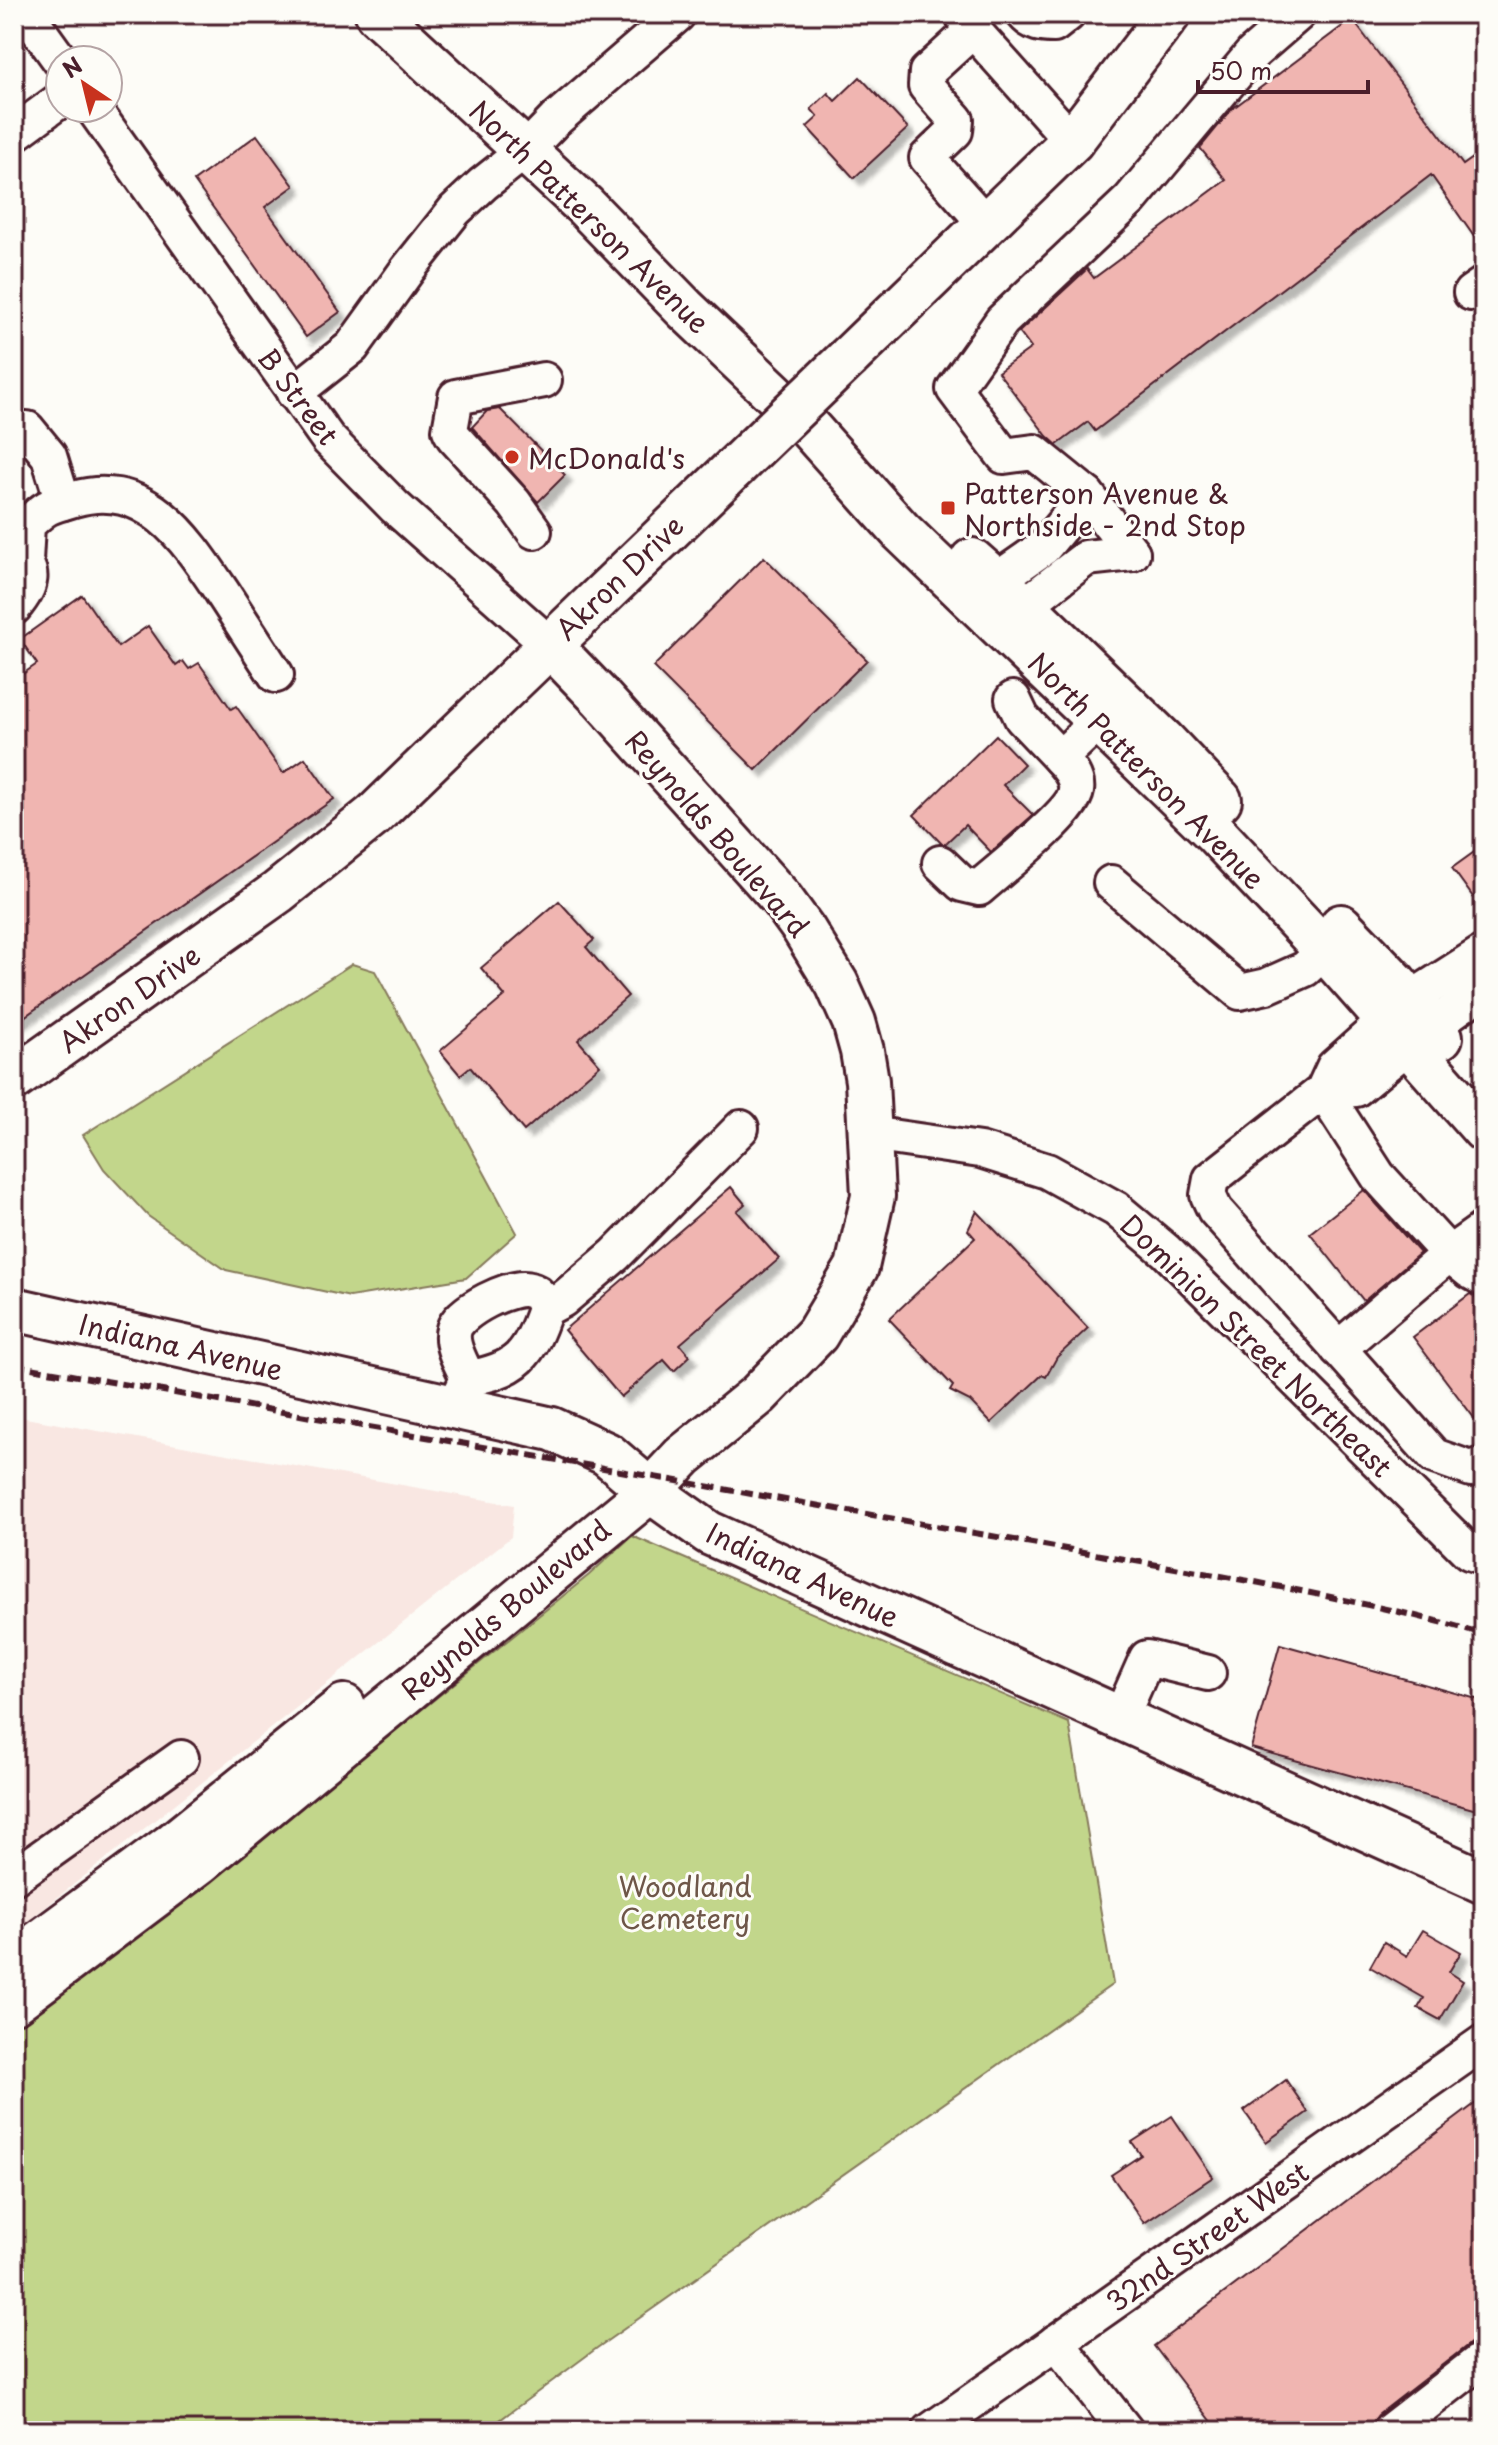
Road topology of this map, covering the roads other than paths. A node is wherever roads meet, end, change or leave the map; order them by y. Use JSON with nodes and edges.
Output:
{"nodes":[{"id":1,"x":27,"y":14,"type":"edge"},
{"id":2,"x":377,"y":14,"type":"edge"},
{"id":3,"x":678,"y":14,"type":"edge"},
{"id":4,"x":1024,"y":14,"type":"edge"},
{"id":5,"x":1068,"y":14,"type":"edge"},
{"id":6,"x":1169,"y":14,"type":"edge"},
{"id":7,"x":1298,"y":14,"type":"edge"},
{"id":8,"x":967,"y":22,"type":"edge"},
{"id":9,"x":49,"y":44,"type":"edge"},
{"id":10,"x":44,"y":112,"type":"edge"},
{"id":11,"x":104,"y":124,"type":"edge"},
{"id":12,"x":14,"y":134,"type":"edge"},
{"id":13,"x":1072,"y":141,"type":"junction"},
{"id":14,"x":526,"y":150,"type":"junction"},
{"id":15,"x":986,"y":224,"type":"junction"},
{"id":16,"x":544,"y":380,"type":"dead end"},
{"id":17,"x":294,"y":393,"type":"junction"},
{"id":18,"x":14,"y":429,"type":"edge"},
{"id":19,"x":1087,"y":495,"type":"junction"},
{"id":20,"x":63,"y":502,"type":"junction"},
{"id":21,"x":534,"y":531,"type":"dead end"},
{"id":22,"x":20,"y":557,"type":"edge"},
{"id":23,"x":1086,"y":558,"type":"junction"},
{"id":24,"x":1001,"y":599,"type":"junction"},
{"id":25,"x":14,"y":607,"type":"edge"},
{"id":26,"x":549,"y":644,"type":"junction"},
{"id":27,"x":276,"y":675,"type":"dead end"},
{"id":28,"x":1013,"y":699,"type":"dead end"},
{"id":29,"x":1099,"y":721,"type":"junction"},
{"id":30,"x":1060,"y":758,"type":"junction"},
{"id":31,"x":940,"y":863,"type":"dead end"},
{"id":32,"x":1111,"y":883,"type":"dead end"},
{"id":33,"x":1336,"y":940,"type":"junction"},
{"id":34,"x":1484,"y":952,"type":"edge"},
{"id":35,"x":1484,"y":989,"type":"edge"},
{"id":36,"x":1410,"y":1023,"type":"junction"},
{"id":37,"x":14,"y":1079,"type":"edge"},
{"id":38,"x":1484,"y":1086,"type":"edge"},
{"id":39,"x":1323,"y":1091,"type":"junction"},
{"id":40,"x":741,"y":1128,"type":"dead end"},
{"id":41,"x":1484,"y":1130,"type":"edge"},
{"id":42,"x":870,"y":1134,"type":"junction"},
{"id":43,"x":1484,"y":1229,"type":"edge"},
{"id":44,"x":1449,"y":1254,"type":"junction"},
{"id":45,"x":1484,"y":1279,"type":"edge"},
{"id":46,"x":14,"y":1309,"type":"edge"},
{"id":47,"x":545,"y":1309,"type":"junction"},
{"id":48,"x":1338,"y":1349,"type":"junction"},
{"id":49,"x":462,"y":1392,"type":"junction"},
{"id":50,"x":1484,"y":1464,"type":"edge"},
{"id":51,"x":640,"y":1482,"type":"junction"},
{"id":52,"x":1484,"y":1557,"type":"edge"},
{"id":53,"x":1208,"y":1673,"type":"dead end"},
{"id":54,"x":1120,"y":1719,"type":"junction"},
{"id":55,"x":181,"y":1758,"type":"dead end"},
{"id":56,"x":14,"y":1877,"type":"edge"},
{"id":57,"x":1484,"y":1882,"type":"edge"},
{"id":58,"x":14,"y":1961,"type":"edge"},
{"id":59,"x":14,"y":2002,"type":"edge"},
{"id":60,"x":1484,"y":2042,"type":"edge"},
{"id":61,"x":1056,"y":2342,"type":"junction"},
{"id":62,"x":1484,"y":2358,"type":"edge"},
{"id":63,"x":930,"y":2431,"type":"edge"},
{"id":64,"x":1126,"y":2431,"type":"edge"},
{"id":65,"x":1390,"y":2431,"type":"edge"}],
"edges":[{"from":1,"to":9,"type":"street"},
{"from":2,"to":14,"type":"main road","name":"North Patterson Avenue"},
{"from":3,"to":14,"type":"street"},
{"from":4,"to":5,"type":"street"},
{"from":6,"to":13,"type":"main road","name":"Akron Drive"},
{"from":7,"to":19,"type":"street"},
{"from":8,"to":13,"type":"street"},
{"from":8,"to":15,"type":"street"},
{"from":10,"to":12,"type":"street"},
{"from":11,"to":17,"type":"street","name":"B Street"},
{"from":13,"to":15,"type":"main road","name":"Akron Drive"},
{"from":14,"to":17,"type":"street"},
{"from":14,"to":24,"type":"main road","name":"North Patterson Avenue"},
{"from":15,"to":26,"type":"main road","name":"Akron Drive","bridge":true},
{"from":16,"to":21,"type":"street"},
{"from":17,"to":26,"type":"street","name":"B Street"},
{"from":18,"to":20,"type":"street"},
{"from":19,"to":23,"type":"street"},
{"from":19,"to":23,"type":"street"},
{"from":19,"to":24,"type":"street"},
{"from":20,"to":22,"type":"street"},
{"from":20,"to":27,"type":"street"},
{"from":22,"to":25,"type":"street"},
{"from":23,"to":24,"type":"street"},
{"from":24,"to":29,"type":"main road","name":"North Patterson Avenue"},
{"from":24,"to":33,"type":"main road","name":"North Patterson Avenue"},
{"from":26,"to":37,"type":"main road","name":"Akron Drive"},
{"from":26,"to":42,"type":"main road","name":"Reynolds Boulevard"},
{"from":28,"to":30,"type":"street"},
{"from":29,"to":30,"type":"street"},
{"from":29,"to":33,"type":"main road","name":"North Patterson Avenue"},
{"from":30,"to":31,"type":"street"},
{"from":32,"to":33,"type":"street"},
{"from":33,"to":36,"type":"main road","name":"North Patterson Avenue"},
{"from":34,"to":36,"type":"street"},
{"from":35,"to":36,"type":"street"},
{"from":36,"to":38,"type":"main road","name":"North Patterson Avenue"},
{"from":36,"to":39,"type":"street"},
{"from":36,"to":41,"type":"main road","name":"North Patterson Avenue"},
{"from":39,"to":44,"type":"street"},
{"from":39,"to":48,"type":"street"},
{"from":40,"to":47,"type":"street"},
{"from":42,"to":51,"type":"main road","name":"Reynolds Boulevard"},
{"from":42,"to":52,"type":"street","name":"Dominion Street Northeast"},
{"from":43,"to":44,"type":"street"},
{"from":44,"to":45,"type":"street"},
{"from":44,"to":48,"type":"street"},
{"from":46,"to":49,"type":"main road","name":"Indiana Avenue"},
{"from":47,"to":49,"type":"street"},
{"from":47,"to":49,"type":"street"},
{"from":48,"to":50,"type":"street"},
{"from":49,"to":51,"type":"main road","name":"Indiana Avenue"},
{"from":51,"to":54,"type":"main road","name":"Indiana Avenue"},
{"from":51,"to":58,"type":"main road","name":"Reynolds Boulevard"},
{"from":51,"to":59,"type":"main road","name":"Reynolds Boulevard"},
{"from":53,"to":54,"type":"street"},
{"from":54,"to":57,"type":"main road","name":"Indiana Avenue"},
{"from":55,"to":56,"type":"street"},
{"from":60,"to":61,"type":"street","name":"32nd Street West"},
{"from":61,"to":63,"type":"street","name":"32nd Street West"},
{"from":61,"to":64,"type":"street"},
{"from":62,"to":65,"type":"street"}]}
